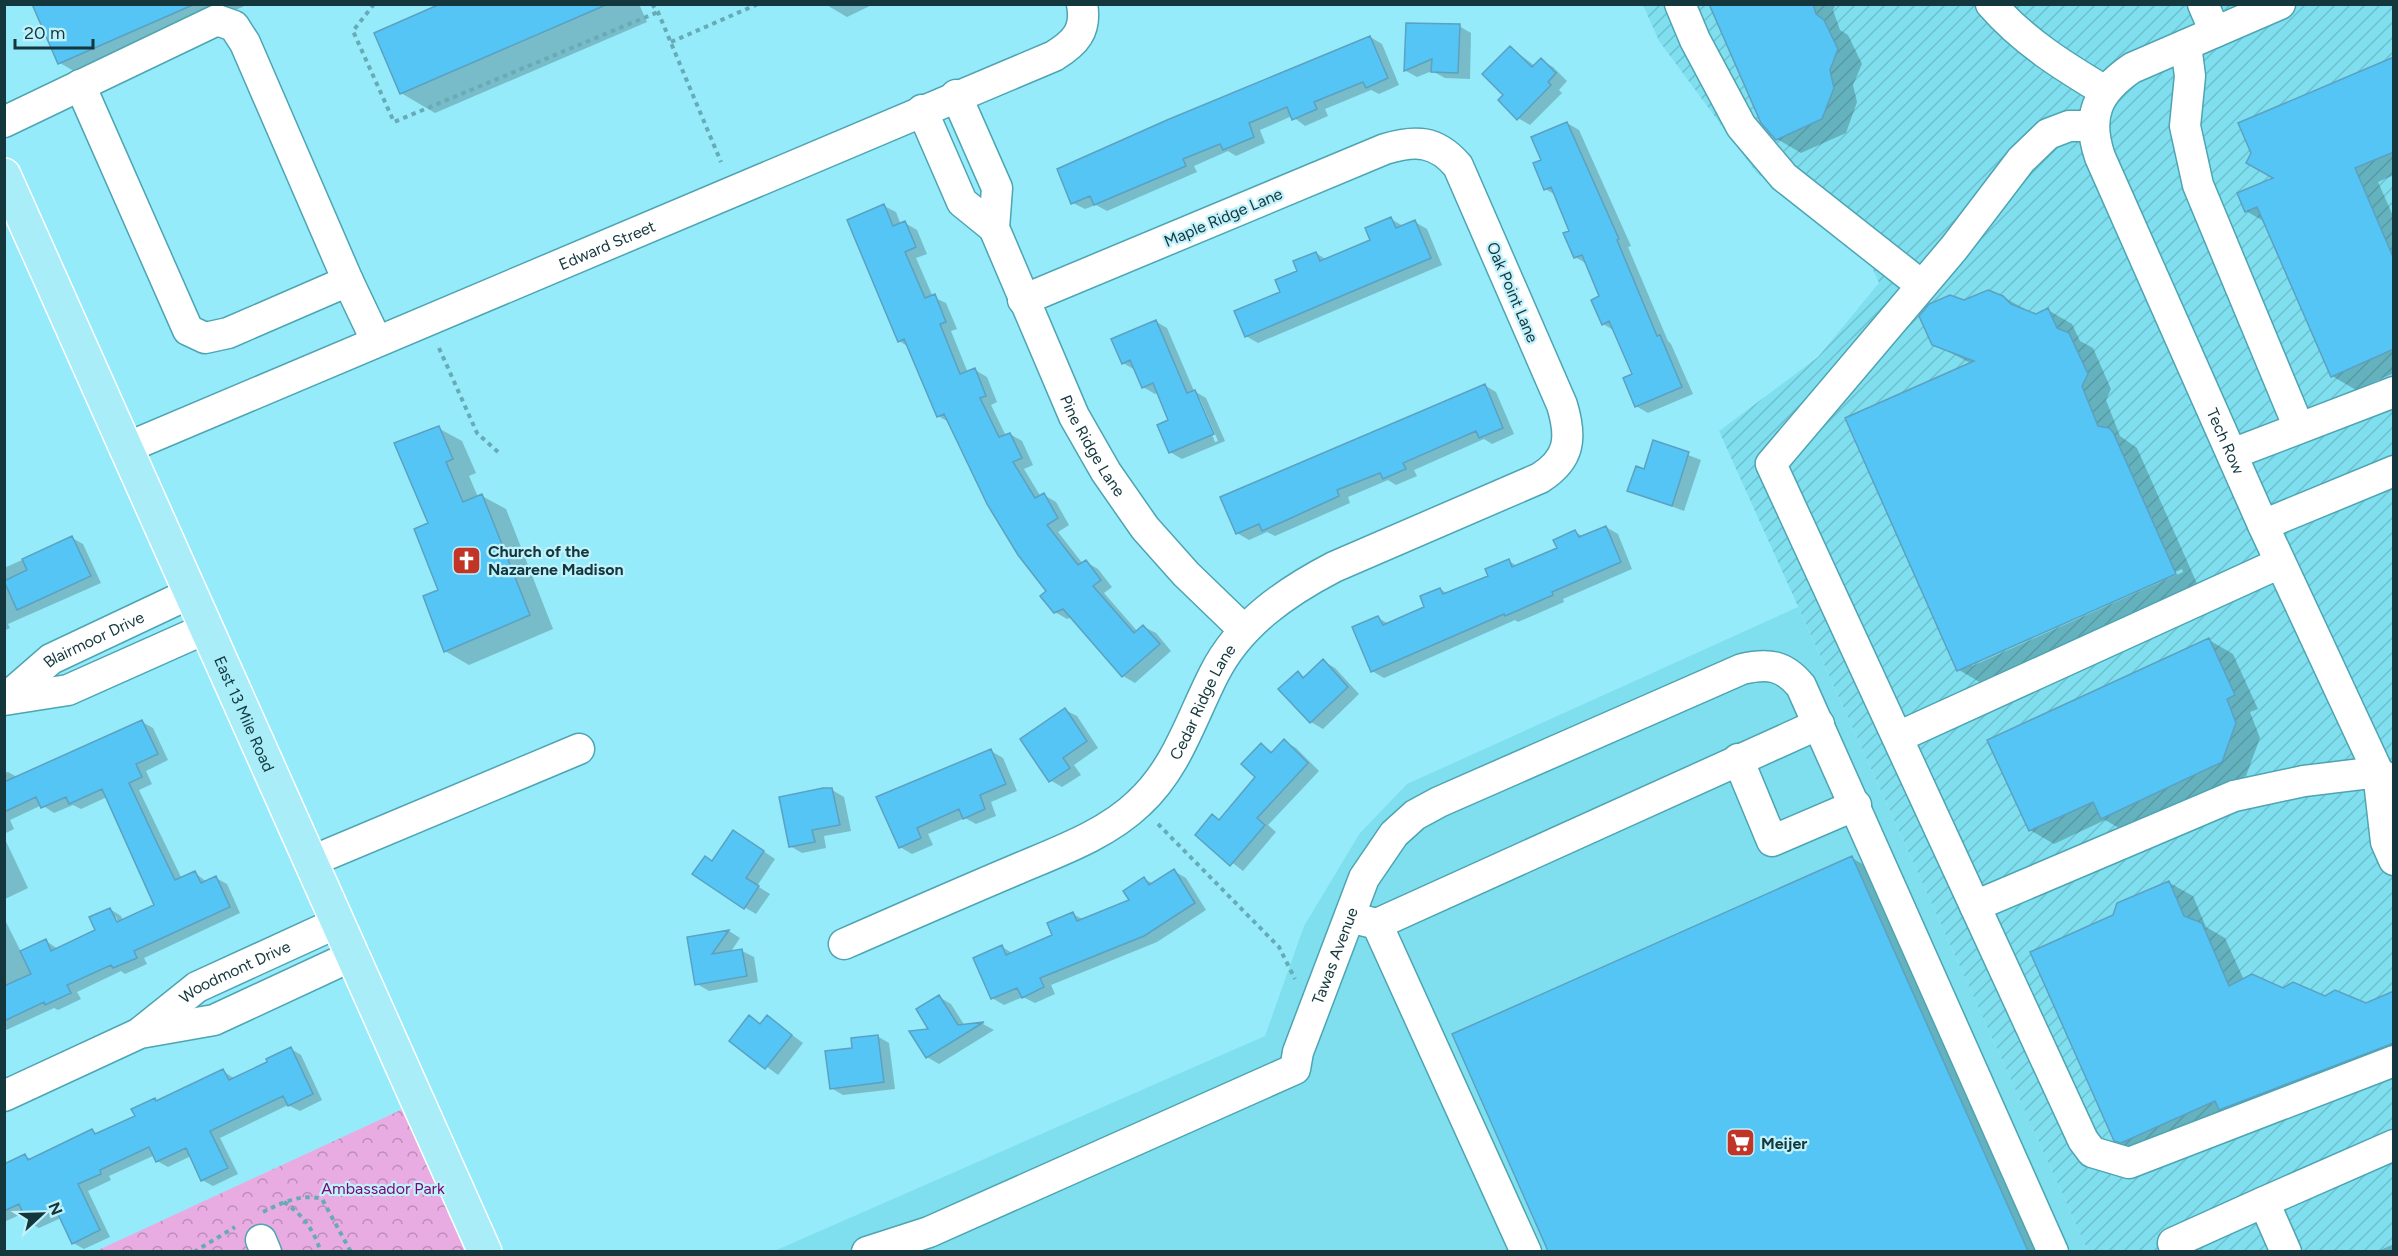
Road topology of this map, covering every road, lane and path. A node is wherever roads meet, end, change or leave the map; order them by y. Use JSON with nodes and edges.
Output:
{"nodes":[{"id":1,"x":374,"y":4,"type":"edge"},
{"id":2,"x":652,"y":4,"type":"edge"},
{"id":3,"x":758,"y":4,"type":"edge"},
{"id":4,"x":1680,"y":4,"type":"edge"},
{"id":5,"x":1991,"y":4,"type":"edge"},
{"id":6,"x":2203,"y":4,"type":"edge"},
{"id":7,"x":2265,"y":7,"type":"edge"},
{"id":8,"x":658,"y":12,"type":"junction"},
{"id":9,"x":1081,"y":19,"type":"edge"},
{"id":10,"x":2215,"y":32,"type":"junction"},
{"id":11,"x":671,"y":42,"type":"junction"},
{"id":12,"x":2186,"y":45,"type":"junction"},
{"id":13,"x":80,"y":85,"type":"junction"},
{"id":14,"x":956,"y":95,"type":"junction"},
{"id":15,"x":2098,"y":108,"type":"junction"},
{"id":16,"x":922,"y":110,"type":"junction"},
{"id":17,"x":4,"y":122,"type":"edge"},
{"id":18,"x":1425,"y":143,"type":"joint"},
{"id":19,"x":721,"y":162,"type":"dead end"},
{"id":20,"x":8,"y":195,"type":"edge"},
{"id":21,"x":994,"y":228,"type":"junction"},
{"id":22,"x":348,"y":281,"type":"junction"},
{"id":23,"x":1921,"y":285,"type":"junction"},
{"id":24,"x":1023,"y":300,"type":"junction"},
{"id":25,"x":376,"y":340,"type":"junction"},
{"id":26,"x":439,"y":348,"type":"dead end"},
{"id":27,"x":2394,"y":392,"type":"edge"},
{"id":28,"x":2299,"y":428,"type":"junction"},
{"id":29,"x":126,"y":448,"type":"junction"},
{"id":30,"x":498,"y":452,"type":"dead end"},
{"id":31,"x":2232,"y":454,"type":"junction"},
{"id":32,"x":1562,"y":458,"type":"joint"},
{"id":33,"x":2394,"y":471,"type":"edge"},
{"id":34,"x":2263,"y":525,"type":"junction"},
{"id":35,"x":2280,"y":563,"type":"junction"},
{"id":36,"x":190,"y":593,"type":"junction"},
{"id":37,"x":207,"y":628,"type":"junction"},
{"id":38,"x":1244,"y":630,"type":"junction"},
{"id":39,"x":5,"y":699,"type":"edge"},
{"id":40,"x":1819,"y":724,"type":"junction"},
{"id":41,"x":1898,"y":737,"type":"junction"},
{"id":42,"x":579,"y":749,"type":"dead end"},
{"id":43,"x":1738,"y":759,"type":"junction"},
{"id":44,"x":2386,"y":777,"type":"edge"},
{"id":45,"x":1856,"y":805,"type":"junction"},
{"id":46,"x":1156,"y":822,"type":"dead end"},
{"id":47,"x":2394,"y":860,"type":"edge"},
{"id":48,"x":312,"y":861,"type":"junction"},
{"id":49,"x":1975,"y":906,"type":"junction"},
{"id":50,"x":1348,"y":918,"type":"junction"},
{"id":51,"x":339,"y":922,"type":"junction"},
{"id":52,"x":1377,"y":924,"type":"junction"},
{"id":53,"x":844,"y":944,"type":"dead end"},
{"id":54,"x":354,"y":955,"type":"junction"},
{"id":55,"x":1297,"y":982,"type":"dead end"},
{"id":56,"x":140,"y":1033,"type":"junction"},
{"id":57,"x":2394,"y":1061,"type":"edge"},
{"id":58,"x":4,"y":1096,"type":"edge"},
{"id":59,"x":2394,"y":1145,"type":"edge"},
{"id":60,"x":2264,"y":1202,"type":"junction"},
{"id":61,"x":926,"y":1245,"type":"edge"},
{"id":62,"x":321,"y":1251,"type":"edge"},
{"id":63,"x":351,"y":1251,"type":"edge"},
{"id":64,"x":485,"y":1251,"type":"edge"},
{"id":65,"x":867,"y":1251,"type":"edge"},
{"id":66,"x":1526,"y":1251,"type":"edge"},
{"id":67,"x":2053,"y":1251,"type":"edge"},
{"id":68,"x":2176,"y":1251,"type":"edge"},
{"id":69,"x":2286,"y":1251,"type":"edge"}],
"edges":[{"from":1,"to":8,"type":"path"},
{"from":2,"to":8,"type":"path"},
{"from":3,"to":11,"type":"path"},
{"from":4,"to":23,"type":"street"},
{"from":5,"to":15,"type":"street"},
{"from":6,"to":10,"type":"street"},
{"from":7,"to":10,"type":"street"},
{"from":8,"to":11,"type":"path"},
{"from":9,"to":14,"type":"street","name":"Edward Street"},
{"from":10,"to":12,"type":"street"},
{"from":11,"to":19,"type":"path"},
{"from":12,"to":15,"type":"street"},
{"from":12,"to":28,"type":"street"},
{"from":13,"to":17,"type":"street"},
{"from":13,"to":22,"type":"street"},
{"from":13,"to":22,"type":"street"},
{"from":14,"to":16,"type":"street","name":"Edward Street"},
{"from":14,"to":21,"type":"street","name":"Pine Ridge Lane"},
{"from":15,"to":23,"type":"street"},
{"from":15,"to":31,"type":"street","name":"Tech Row"},
{"from":16,"to":21,"type":"street","name":"Pine Ridge Lane"},
{"from":16,"to":25,"type":"street","name":"Edward Street"},
{"from":18,"to":24,"type":"street","name":"Maple Ridge Lane"},
{"from":18,"to":32,"type":"street","name":"Oak Point Lane"},
{"from":20,"to":29,"type":"main road","name":"East 13 Mile Road"},
{"from":21,"to":24,"type":"street","name":"Pine Ridge Lane"},
{"from":22,"to":25,"type":"street"},
{"from":23,"to":41,"type":"street"},
{"from":24,"to":38,"type":"street","name":"Pine Ridge Lane"},
{"from":25,"to":29,"type":"street","name":"Edward Street"},
{"from":26,"to":30,"type":"path"},
{"from":27,"to":28,"type":"street"},
{"from":28,"to":31,"type":"street"},
{"from":29,"to":36,"type":"main road","name":"East 13 Mile Road"},
{"from":31,"to":34,"type":"street","name":"Tech Row"},
{"from":32,"to":38,"type":"street","name":"Cedar Ridge Lane"},
{"from":33,"to":34,"type":"street"},
{"from":34,"to":35,"type":"street","name":"Tech Row"},
{"from":35,"to":41,"type":"street"},
{"from":35,"to":44,"type":"street","name":"Tech Row"},
{"from":36,"to":37,"type":"main road","name":"East 13 Mile Road"},
{"from":36,"to":39,"type":"street","name":"Blairmoor Drive"},
{"from":37,"to":39,"type":"street","name":"Blairmoor Drive"},
{"from":37,"to":48,"type":"main road","name":"East 13 Mile Road"},
{"from":38,"to":53,"type":"street","name":"Cedar Ridge Lane"},
{"from":40,"to":43,"type":"street"},
{"from":40,"to":45,"type":"street","name":"Tawas Avenue"},
{"from":40,"to":50,"type":"street","name":"Tawas Avenue"},
{"from":41,"to":49,"type":"street"},
{"from":42,"to":48,"type":"street"},
{"from":43,"to":45,"type":"street"},
{"from":43,"to":52,"type":"street"},
{"from":44,"to":47,"type":"street","name":"Tech Row"},
{"from":44,"to":49,"type":"street"},
{"from":45,"to":67,"type":"street","name":"Tawas Avenue"},
{"from":46,"to":55,"type":"path"},
{"from":48,"to":51,"type":"main road","name":"East 13 Mile Road"},
{"from":49,"to":57,"type":"street"},
{"from":50,"to":52,"type":"street"},
{"from":50,"to":61,"type":"street","name":"Tawas Avenue"},
{"from":51,"to":54,"type":"main road","name":"East 13 Mile Road"},
{"from":51,"to":56,"type":"street","name":"Woodmont Drive"},
{"from":52,"to":66,"type":"street"},
{"from":54,"to":56,"type":"street","name":"Woodmont Drive"},
{"from":54,"to":64,"type":"main road","name":"East 13 Mile Road"},
{"from":56,"to":58,"type":"street","name":"Woodmont Drive"},
{"from":59,"to":60,"type":"street"},
{"from":60,"to":68,"type":"street"},
{"from":60,"to":69,"type":"street"},
{"from":61,"to":65,"type":"street","name":"Tawas Avenue"},
{"from":62,"to":63,"type":"path"}]}
